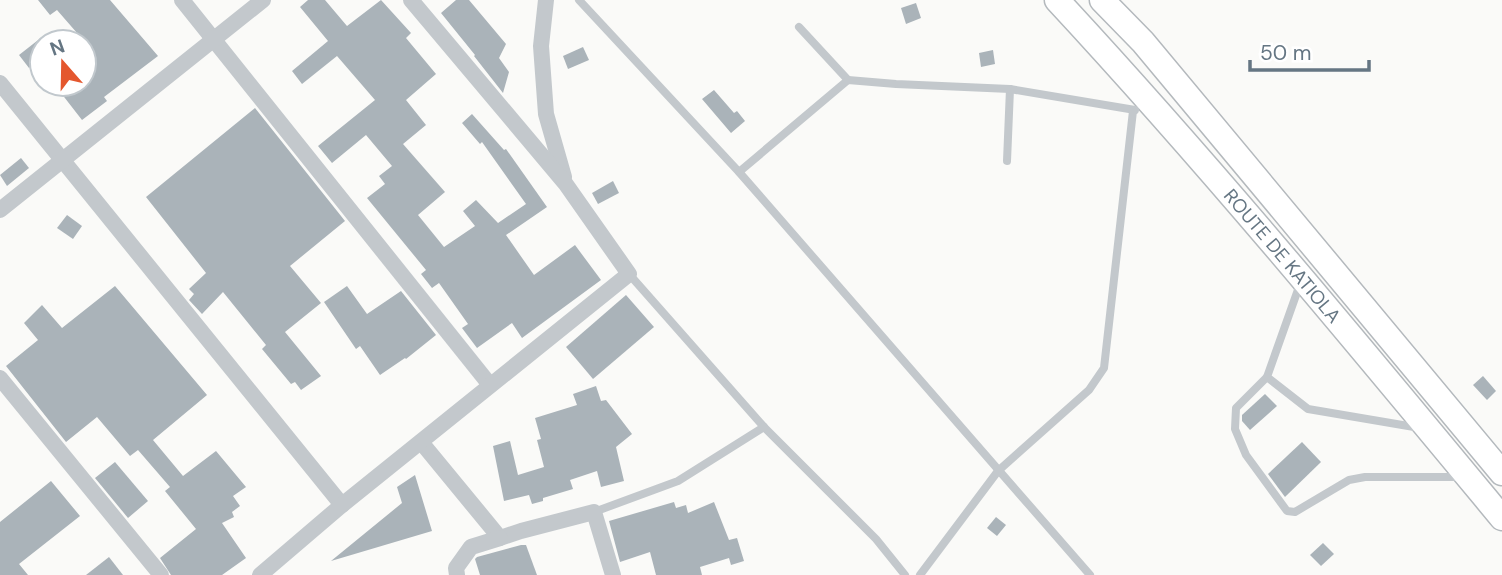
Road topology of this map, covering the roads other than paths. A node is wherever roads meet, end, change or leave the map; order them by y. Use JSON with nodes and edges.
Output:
{"nodes":[{"id":1,"x":182,"y":0,"type":"edge"},
{"id":2,"x":263,"y":0,"type":"edge"},
{"id":3,"x":411,"y":0,"type":"edge"},
{"id":4,"x":546,"y":0,"type":"edge"},
{"id":5,"x":579,"y":0,"type":"edge"},
{"id":6,"x":1057,"y":0,"type":"edge"},
{"id":7,"x":1102,"y":0,"type":"edge"},
{"id":8,"x":799,"y":27,"type":"dead end"},
{"id":9,"x":215,"y":39,"type":"junction"},
{"id":10,"x":848,"y":80,"type":"junction"},
{"id":11,"x":0,"y":83,"type":"edge"},
{"id":12,"x":1010,"y":89,"type":"junction"},
{"id":13,"x":1142,"y":106,"type":"junction"},
{"id":14,"x":62,"y":160,"type":"junction"},
{"id":15,"x":1007,"y":161,"type":"dead end"},
{"id":16,"x":738,"y":172,"type":"junction"},
{"id":17,"x":565,"y":183,"type":"junction"},
{"id":18,"x":0,"y":210,"type":"edge"},
{"id":19,"x":629,"y":274,"type":"junction"},
{"id":20,"x":1302,"y":278,"type":"junction"},
{"id":21,"x":1267,"y":377,"type":"junction"},
{"id":22,"x":0,"y":378,"type":"edge"},
{"id":23,"x":490,"y":385,"type":"junction"},
{"id":24,"x":764,"y":427,"type":"junction"},
{"id":25,"x":1426,"y":429,"type":"junction"},
{"id":26,"x":421,"y":442,"type":"junction"},
{"id":27,"x":998,"y":471,"type":"junction"},
{"id":28,"x":1502,"y":473,"type":"edge"},
{"id":29,"x":1468,"y":477,"type":"junction"},
{"id":30,"x":342,"y":505,"type":"junction"},
{"id":31,"x":594,"y":512,"type":"junction"},
{"id":32,"x":1502,"y":518,"type":"edge"},
{"id":33,"x":500,"y":538,"type":"junction"},
{"id":34,"x":162,"y":575,"type":"edge"},
{"id":35,"x":260,"y":575,"type":"edge"},
{"id":36,"x":457,"y":575,"type":"edge"},
{"id":37,"x":613,"y":575,"type":"edge"},
{"id":38,"x":905,"y":575,"type":"edge"},
{"id":39,"x":920,"y":575,"type":"edge"},
{"id":40,"x":1090,"y":575,"type":"edge"}],
"edges":[{"from":1,"to":9,"type":"street"},
{"from":2,"to":9,"type":"street"},
{"from":3,"to":17,"type":"street"},
{"from":4,"to":17,"type":"street"},
{"from":5,"to":16,"type":"lane"},
{"from":6,"to":13,"type":"highway","name":"ROUTE DE KATIOLA"},
{"from":7,"to":28,"type":"highway","name":"ROUTE DE KATIOLA"},
{"from":8,"to":10,"type":"lane"},
{"from":9,"to":14,"type":"street"},
{"from":9,"to":23,"type":"street"},
{"from":10,"to":12,"type":"lane"},
{"from":10,"to":16,"type":"lane"},
{"from":11,"to":14,"type":"street"},
{"from":12,"to":13,"type":"lane"},
{"from":12,"to":15,"type":"lane"},
{"from":13,"to":20,"type":"highway","name":"ROUTE DE KATIOLA"},
{"from":13,"to":27,"type":"lane"},
{"from":14,"to":18,"type":"street"},
{"from":14,"to":30,"type":"street"},
{"from":16,"to":27,"type":"lane"},
{"from":17,"to":19,"type":"street"},
{"from":19,"to":23,"type":"street"},
{"from":19,"to":24,"type":"lane"},
{"from":20,"to":21,"type":"lane"},
{"from":20,"to":25,"type":"highway","name":"ROUTE DE KATIOLA"},
{"from":21,"to":25,"type":"lane"},
{"from":21,"to":29,"type":"lane"},
{"from":22,"to":34,"type":"street"},
{"from":23,"to":26,"type":"street"},
{"from":24,"to":31,"type":"lane"},
{"from":24,"to":38,"type":"lane"},
{"from":25,"to":29,"type":"highway","name":"ROUTE DE KATIOLA"},
{"from":26,"to":30,"type":"street"},
{"from":26,"to":33,"type":"street"},
{"from":27,"to":39,"type":"lane"},
{"from":27,"to":40,"type":"lane"},
{"from":29,"to":32,"type":"highway","name":"ROUTE DE KATIOLA"},
{"from":30,"to":35,"type":"street"},
{"from":31,"to":33,"type":"street"},
{"from":31,"to":37,"type":"street"},
{"from":33,"to":36,"type":"street"}]}
